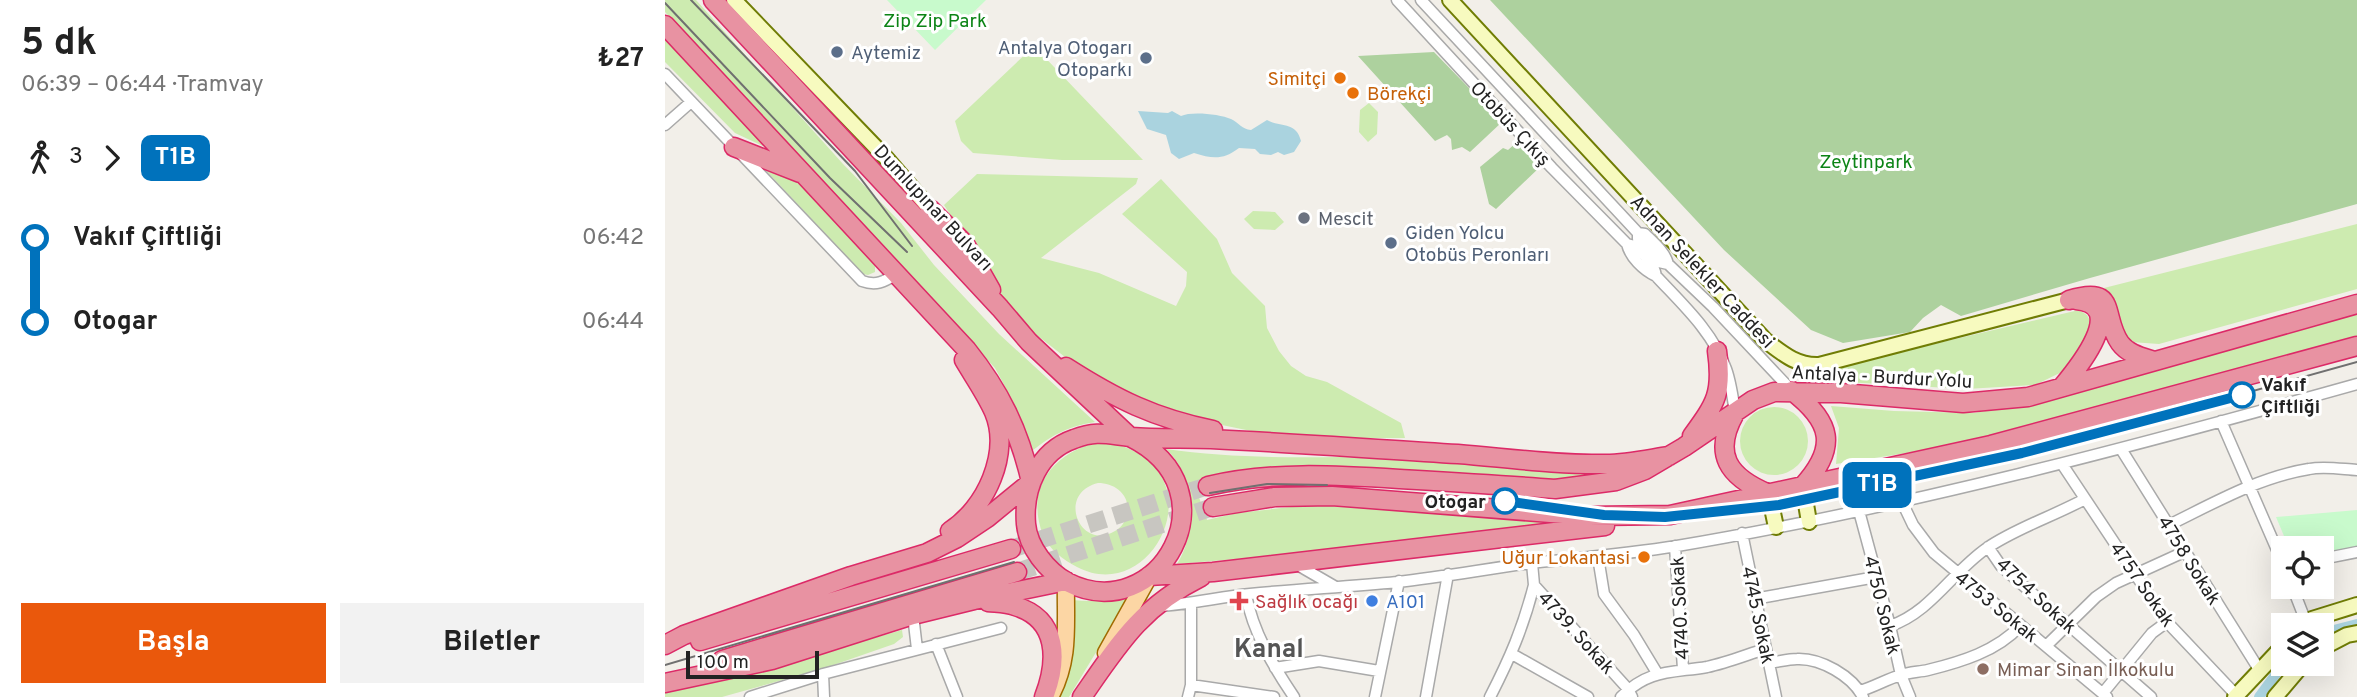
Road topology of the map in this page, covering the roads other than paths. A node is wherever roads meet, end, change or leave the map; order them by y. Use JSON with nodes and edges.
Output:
{"nodes":[{"id":1,"x":713,"y":0,"type":"edge"},
{"id":2,"x":734,"y":0,"type":"edge"},
{"id":3,"x":1397,"y":0,"type":"edge"},
{"id":4,"x":1421,"y":0,"type":"edge"},
{"id":5,"x":1450,"y":0,"type":"edge"},
{"id":6,"x":665,"y":25,"type":"edge"},
{"id":7,"x":665,"y":74,"type":"edge"},
{"id":8,"x":691,"y":102,"type":"junction"},
{"id":9,"x":665,"y":125,"type":"edge"},
{"id":10,"x":734,"y":147,"type":"junction"},
{"id":11,"x":803,"y":174,"type":"junction"},
{"id":12,"x":930,"y":209,"type":"joint"},
{"id":13,"x":896,"y":274,"type":"junction"},
{"id":14,"x":2069,"y":300,"type":"junction"},
{"id":15,"x":2357,"y":304,"type":"edge"},
{"id":16,"x":1000,"y":308,"type":"junction"},
{"id":17,"x":946,"y":329,"type":"junction"},
{"id":18,"x":1029,"y":342,"type":"junction"},
{"id":19,"x":2357,"y":346,"type":"edge"},
{"id":20,"x":1717,"y":351,"type":"junction"},
{"id":21,"x":2154,"y":361,"type":"junction"},
{"id":22,"x":2357,"y":384,"type":"edge"},
{"id":23,"x":2062,"y":387,"type":"junction"},
{"id":24,"x":1792,"y":391,"type":"junction"},
{"id":25,"x":1735,"y":413,"type":"junction"},
{"id":26,"x":2221,"y":421,"type":"junction"},
{"id":27,"x":1130,"y":437,"type":"junction"},
{"id":28,"x":1246,"y":441,"type":"junction"},
{"id":29,"x":2120,"y":449,"type":"junction"},
{"id":30,"x":1676,"y":451,"type":"junction"},
{"id":31,"x":2062,"y":464,"type":"junction"},
{"id":32,"x":2357,"y":470,"type":"edge"},
{"id":33,"x":1031,"y":482,"type":"junction"},
{"id":34,"x":2250,"y":485,"type":"junction"},
{"id":35,"x":1208,"y":486,"type":"tunnel mouth"},
{"id":36,"x":1803,"y":486,"type":"junction"},
{"id":37,"x":1769,"y":494,"type":"junction"},
{"id":38,"x":2085,"y":499,"type":"junction"},
{"id":39,"x":1902,"y":502,"type":"junction"},
{"id":40,"x":1213,"y":507,"type":"tunnel mouth"},
{"id":41,"x":1859,"y":512,"type":"junction"},
{"id":42,"x":1670,"y":515,"type":"junction"},
{"id":43,"x":1809,"y":522,"type":"junction"},
{"id":44,"x":2169,"y":524,"type":"junction"},
{"id":45,"x":1776,"y":527,"type":"junction"},
{"id":46,"x":1742,"y":533,"type":"junction"},
{"id":47,"x":2271,"y":536,"type":"edge"},
{"id":48,"x":1675,"y":546,"type":"junction"},
{"id":49,"x":1988,"y":547,"type":"junction"},
{"id":50,"x":1011,"y":549,"type":"tunnel mouth"},
{"id":51,"x":2184,"y":552,"type":"junction"},
{"id":52,"x":2357,"y":552,"type":"edge"},
{"id":53,"x":1598,"y":557,"type":"junction"},
{"id":54,"x":2334,"y":557,"type":"edge"},
{"id":55,"x":1292,"y":562,"type":"junction"},
{"id":56,"x":1532,"y":563,"type":"junction"},
{"id":57,"x":893,"y":564,"type":"junction"},
{"id":58,"x":1017,"y":572,"type":"tunnel mouth"},
{"id":59,"x":1213,"y":572,"type":"junction"},
{"id":60,"x":1957,"y":572,"type":"junction"},
{"id":61,"x":1448,"y":574,"type":"junction"},
{"id":62,"x":2136,"y":575,"type":"junction"},
{"id":63,"x":1149,"y":576,"type":"junction"},
{"id":64,"x":1876,"y":577,"type":"junction"},
{"id":65,"x":1066,"y":581,"type":"junction"},
{"id":66,"x":1399,"y":581,"type":"junction"},
{"id":67,"x":1534,"y":585,"type":"junction"},
{"id":68,"x":1335,"y":587,"type":"junction"},
{"id":69,"x":1246,"y":594,"type":"junction"},
{"id":70,"x":1754,"y":598,"type":"junction"},
{"id":71,"x":974,"y":600,"type":"junction"},
{"id":72,"x":1191,"y":604,"type":"junction"},
{"id":73,"x":2357,"y":605,"type":"edge"},
{"id":74,"x":1153,"y":607,"type":"junction"},
{"id":75,"x":2334,"y":613,"type":"edge"},
{"id":76,"x":913,"y":615,"type":"junction"},
{"id":77,"x":2167,"y":622,"type":"junction"},
{"id":78,"x":2068,"y":624,"type":"junction"},
{"id":79,"x":1890,"y":626,"type":"junction"},
{"id":80,"x":2020,"y":626,"type":"junction"},
{"id":81,"x":1001,"y":628,"type":"dead end"},
{"id":82,"x":2357,"y":633,"type":"edge"},
{"id":83,"x":2334,"y":642,"type":"edge"},
{"id":84,"x":936,"y":644,"type":"junction"},
{"id":85,"x":665,"y":645,"type":"edge"},
{"id":86,"x":2046,"y":646,"type":"junction"},
{"id":87,"x":917,"y":649,"type":"junction"},
{"id":88,"x":1765,"y":649,"type":"junction"},
{"id":89,"x":1512,"y":654,"type":"junction"},
{"id":90,"x":2271,"y":659,"type":"edge"},
{"id":91,"x":1769,"y":663,"type":"junction"},
{"id":92,"x":1275,"y":668,"type":"junction"},
{"id":93,"x":1683,"y":669,"type":"junction"},
{"id":94,"x":2121,"y":670,"type":"junction"},
{"id":95,"x":1380,"y":671,"type":"junction"},
{"id":96,"x":2260,"y":671,"type":"junction"},
{"id":97,"x":1657,"y":673,"type":"junction"},
{"id":98,"x":823,"y":674,"type":"junction"},
{"id":99,"x":1901,"y":675,"type":"junction"},
{"id":100,"x":2293,"y":676,"type":"edge"},
{"id":101,"x":665,"y":677,"type":"edge"},
{"id":102,"x":665,"y":683,"type":"edge"},
{"id":103,"x":1191,"y":685,"type":"junction"},
{"id":104,"x":1627,"y":694,"type":"edge"},
{"id":105,"x":1862,"y":694,"type":"edge"},
{"id":106,"x":2105,"y":695,"type":"edge"},
{"id":107,"x":2236,"y":696,"type":"edge"},
{"id":108,"x":751,"y":697,"type":"edge"},
{"id":109,"x":824,"y":697,"type":"edge"},
{"id":110,"x":956,"y":697,"type":"edge"},
{"id":111,"x":1044,"y":697,"type":"edge"},
{"id":112,"x":1050,"y":697,"type":"edge"},
{"id":113,"x":1081,"y":697,"type":"edge"},
{"id":114,"x":1188,"y":697,"type":"edge"},
{"id":115,"x":1274,"y":697,"type":"edge"},
{"id":116,"x":1294,"y":697,"type":"edge"},
{"id":117,"x":1375,"y":697,"type":"edge"},
{"id":118,"x":1426,"y":697,"type":"edge"},
{"id":119,"x":1490,"y":697,"type":"edge"},
{"id":120,"x":1588,"y":697,"type":"edge"},
{"id":121,"x":1776,"y":697,"type":"edge"},
{"id":122,"x":1910,"y":697,"type":"edge"},
{"id":123,"x":2151,"y":697,"type":"edge"},
{"id":124,"x":2276,"y":697,"type":"edge"}],
"edges":[{"from":1,"to":16,"type":"highway","name":"Dumlupınar Bulvarı"},
{"from":2,"to":12,"type":"main road"},
{"from":3,"to":20,"type":"street","name":"Otobüs Çıkış"},
{"from":4,"to":24,"type":"street"},
{"from":5,"to":14,"type":"main road","name":"Adnan Selekler Caddesi"},
{"from":6,"to":11,"type":"highway"},
{"from":7,"to":8,"type":"street"},
{"from":8,"to":9,"type":"street"},
{"from":8,"to":10,"type":"street"},
{"from":10,"to":11,"type":"highway"},
{"from":10,"to":13,"type":"street"},
{"from":11,"to":13,"type":"highway"},
{"from":12,"to":16,"type":"highway"},
{"from":13,"to":17,"type":"highway"},
{"from":14,"to":21,"type":"highway"},
{"from":14,"to":23,"type":"highway"},
{"from":15,"to":21,"type":"highway","name":"Antalya - Burdur Yolu"},
{"from":16,"to":18,"type":"highway","name":"Dumlupınar Bulvarı"},
{"from":17,"to":33,"type":"highway"},
{"from":17,"to":57,"type":"highway"},
{"from":18,"to":27,"type":"highway","name":"Dumlupınar Bulvarı"},
{"from":18,"to":28,"type":"highway"},
{"from":19,"to":36,"type":"highway"},
{"from":20,"to":25,"type":"street","name":"Otobüs Çıkış"},
{"from":20,"to":30,"type":"highway"},
{"from":21,"to":23,"type":"highway","name":"Antalya - Burdur Yolu"},
{"from":22,"to":26,"type":"street"},
{"from":23,"to":24,"type":"highway","name":"Antalya - Burdur Yolu"},
{"from":24,"to":25,"type":"highway","name":"Antalya - Burdur Yolu"},
{"from":24,"to":36,"type":"highway"},
{"from":25,"to":30,"type":"highway","name":"Antalya - Burdur Yolu"},
{"from":25,"to":37,"type":"highway"},
{"from":26,"to":29,"type":"street"},
{"from":26,"to":34,"type":"street"},
{"from":27,"to":28,"type":"highway"},
{"from":27,"to":33,"type":"highway"},
{"from":27,"to":63,"type":"highway"},
{"from":28,"to":30,"type":"highway"},
{"from":29,"to":31,"type":"street"},
{"from":29,"to":44,"type":"street","name":"4758 Sokak"},
{"from":30,"to":35,"type":"highway","name":"Antalya - Burdur Yolu"},
{"from":31,"to":38,"type":"street","name":"4757 Sokak"},
{"from":31,"to":39,"type":"street"},
{"from":32,"to":34,"type":"street"},
{"from":33,"to":57,"type":"highway"},
{"from":33,"to":65,"type":"highway"},
{"from":34,"to":44,"type":"street"},
{"from":34,"to":47,"type":"street"},
{"from":36,"to":37,"type":"highway"},
{"from":36,"to":43,"type":"main road"},
{"from":37,"to":42,"type":"highway"},
{"from":37,"to":45,"type":"main road"},
{"from":38,"to":49,"type":"street"},
{"from":38,"to":62,"type":"street","name":"4757 Sokak"},
{"from":39,"to":41,"type":"street"},
{"from":39,"to":60,"type":"street","name":"4753 Sokak"},
{"from":40,"to":42,"type":"highway"},
{"from":41,"to":43,"type":"street"},
{"from":41,"to":64,"type":"street","name":"4750 Sokak"},
{"from":42,"to":55,"type":"highway"},
{"from":43,"to":45,"type":"street"},
{"from":44,"to":51,"type":"street","name":"4758 Sokak"},
{"from":45,"to":46,"type":"street"},
{"from":46,"to":48,"type":"street"},
{"from":46,"to":70,"type":"street","name":"4745 Sokak"},
{"from":48,"to":53,"type":"street"},
{"from":48,"to":93,"type":"street","name":"4740. Sokak"},
{"from":49,"to":60,"type":"street"},
{"from":49,"to":78,"type":"street","name":"4754 Sokak"},
{"from":50,"to":85,"type":"highway"},
{"from":51,"to":62,"type":"street"},
{"from":51,"to":96,"type":"street","name":"4758 Sokak"},
{"from":52,"to":54,"type":"street"},
{"from":53,"to":56,"type":"street"},
{"from":53,"to":97,"type":"street"},
{"from":55,"to":59,"type":"highway"},
{"from":55,"to":68,"type":"street"},
{"from":56,"to":61,"type":"street"},
{"from":56,"to":67,"type":"street","name":"4739. Sokak"},
{"from":57,"to":85,"type":"highway"},
{"from":58,"to":101,"type":"highway"},
{"from":59,"to":63,"type":"highway"},
{"from":59,"to":74,"type":"highway"},
{"from":60,"to":79,"type":"street"},
{"from":60,"to":80,"type":"street","name":"4753 Sokak"},
{"from":61,"to":66,"type":"street"},
{"from":61,"to":118,"type":"street"},
{"from":62,"to":77,"type":"street","name":"4757 Sokak"},
{"from":62,"to":78,"type":"street"},
{"from":63,"to":65,"type":"highway"},
{"from":63,"to":113,"type":"main road"},
{"from":64,"to":70,"type":"street"},
{"from":64,"to":79,"type":"street","name":"4750 Sokak"},
{"from":65,"to":71,"type":"highway"},
{"from":65,"to":112,"type":"main road"},
{"from":66,"to":68,"type":"street"},
{"from":66,"to":95,"type":"street"},
{"from":67,"to":89,"type":"street"},
{"from":67,"to":104,"type":"street","name":"4739. Sokak"},
{"from":68,"to":69,"type":"street"},
{"from":69,"to":72,"type":"street"},
{"from":69,"to":92,"type":"street"},
{"from":70,"to":88,"type":"street","name":"4745 Sokak"},
{"from":71,"to":76,"type":"highway"},
{"from":71,"to":111,"type":"highway"},
{"from":72,"to":74,"type":"street"},
{"from":72,"to":103,"type":"street"},
{"from":73,"to":75,"type":"main road"},
{"from":74,"to":113,"type":"highway"},
{"from":76,"to":87,"type":"street"},
{"from":76,"to":102,"type":"highway"},
{"from":77,"to":94,"type":"street"},
{"from":77,"to":107,"type":"street","name":"4757 Sokak"},
{"from":78,"to":86,"type":"street"},
{"from":78,"to":94,"type":"street","name":"4754 Sokak"},
{"from":79,"to":99,"type":"street","name":"4750 Sokak"},
{"from":80,"to":86,"type":"street","name":"4753 Sokak"},
{"from":80,"to":99,"type":"street"},
{"from":81,"to":84,"type":"street"},
{"from":82,"to":83,"type":"main road"},
{"from":84,"to":87,"type":"street"},
{"from":84,"to":110,"type":"street"},
{"from":86,"to":106,"type":"street","name":"4753 Sokak"},
{"from":87,"to":98,"type":"street"},
{"from":88,"to":91,"type":"street","name":"4745 Sokak"},
{"from":88,"to":93,"type":"street"},
{"from":89,"to":119,"type":"street"},
{"from":89,"to":120,"type":"street"},
{"from":90,"to":96,"type":"main road"},
{"from":91,"to":105,"type":"street"},
{"from":91,"to":121,"type":"street","name":"4745 Sokak"},
{"from":92,"to":95,"type":"street"},
{"from":92,"to":116,"type":"street"},
{"from":93,"to":97,"type":"street"},
{"from":94,"to":106,"type":"street"},
{"from":94,"to":123,"type":"street","name":"4754 Sokak"},
{"from":95,"to":117,"type":"street"},
{"from":96,"to":107,"type":"main road"},
{"from":97,"to":104,"type":"street"},
{"from":98,"to":108,"type":"street"},
{"from":98,"to":109,"type":"street"},
{"from":99,"to":105,"type":"street"},
{"from":99,"to":122,"type":"street","name":"4750 Sokak"},
{"from":100,"to":124,"type":"main road"},
{"from":103,"to":114,"type":"street"},
{"from":103,"to":115,"type":"street"}]}
